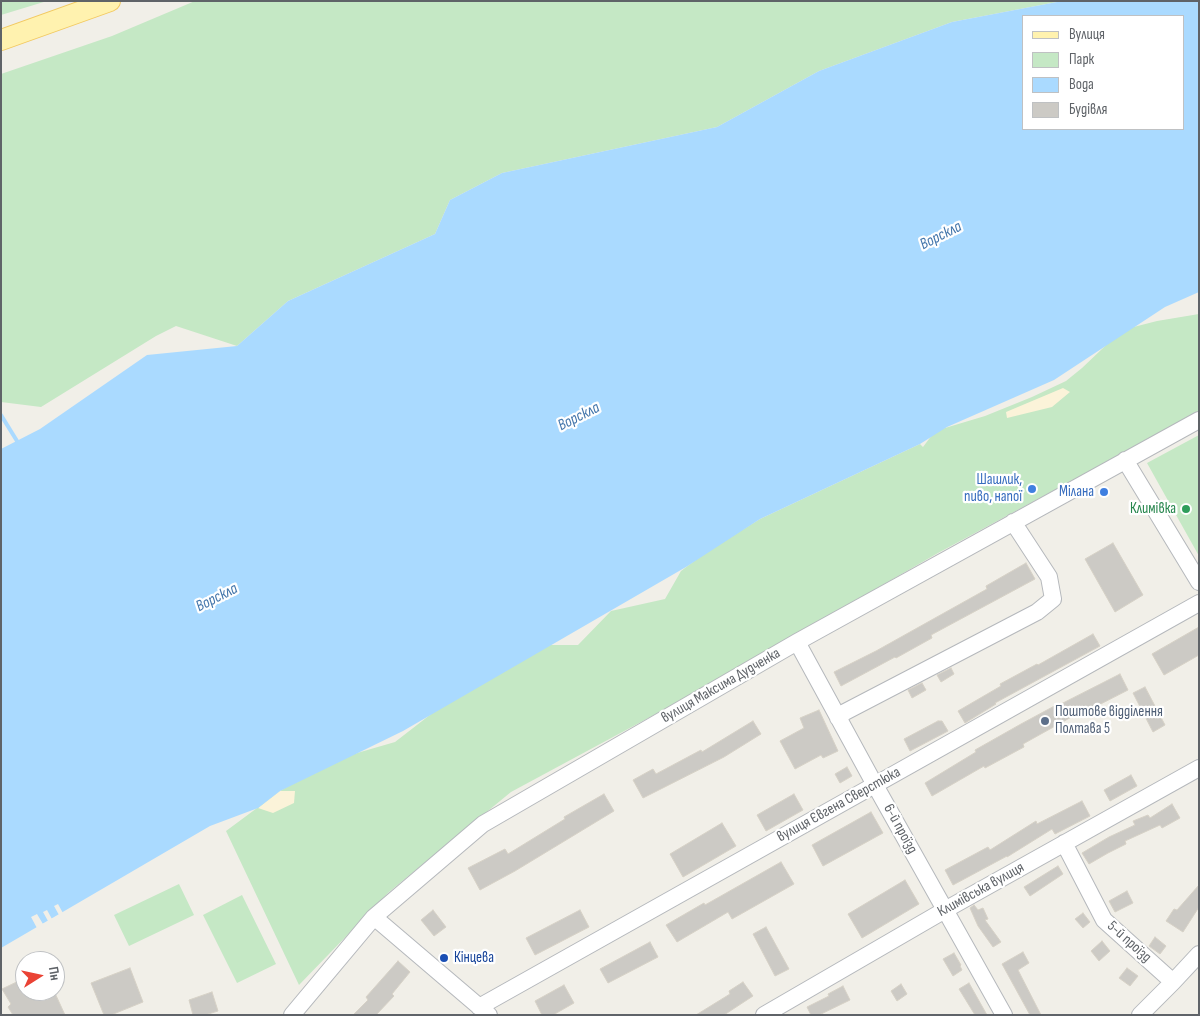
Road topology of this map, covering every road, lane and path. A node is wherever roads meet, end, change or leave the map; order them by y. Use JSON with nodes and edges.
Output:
{"nodes":[{"id":1,"x":110,"y":1,"type":"edge"},
{"id":2,"x":1,"y":40,"type":"edge"},
{"id":3,"x":1199,"y":420,"type":"edge"},
{"id":4,"x":1125,"y":460,"type":"junction"},
{"id":5,"x":1013,"y":522,"type":"junction"},
{"id":6,"x":1199,"y":582,"type":"edge"},
{"id":7,"x":1199,"y":603,"type":"edge"},
{"id":8,"x":797,"y":642,"type":"junction"},
{"id":9,"x":838,"y":718,"type":"junction"},
{"id":10,"x":1199,"y":768,"type":"edge"},
{"id":11,"x":874,"y":784,"type":"junction"},
{"id":12,"x":1064,"y":843,"type":"junction"},
{"id":13,"x":945,"y":910,"type":"junction"},
{"id":14,"x":374,"y":918,"type":"junction"},
{"id":15,"x":1199,"y":954,"type":"edge"},
{"id":16,"x":1173,"y":982,"type":"junction"},
{"id":17,"x":484,"y":1011,"type":"edge"},
{"id":18,"x":292,"y":1015,"type":"edge"},
{"id":19,"x":764,"y":1015,"type":"edge"},
{"id":20,"x":1004,"y":1015,"type":"edge"},
{"id":21,"x":1140,"y":1015,"type":"edge"}],
"edges":[{"from":1,"to":2,"type":"main road"},
{"from":3,"to":4,"type":"street","name":"вулиця Максима Дудченка"},
{"from":4,"to":5,"type":"street","name":"вулиця Максима Дудченка"},
{"from":4,"to":6,"type":"street"},
{"from":5,"to":8,"type":"street","name":"вулиця Максима Дудченка"},
{"from":5,"to":9,"type":"street"},
{"from":7,"to":11,"type":"street","name":"вулиця Євгена Сверстюка"},
{"from":8,"to":9,"type":"street","name":"6-й проїзд"},
{"from":8,"to":14,"type":"street","name":"вулиця Максима Дудченка"},
{"from":9,"to":11,"type":"street","name":"6-й проїзд"},
{"from":10,"to":12,"type":"street","name":"Климівська вулиця"},
{"from":11,"to":13,"type":"street","name":"6-й проїзд"},
{"from":11,"to":17,"type":"street","name":"вулиця Євгена Сверстюка"},
{"from":12,"to":13,"type":"street","name":"Климівська вулиця"},
{"from":12,"to":16,"type":"street","name":"5-й проїзд"},
{"from":13,"to":19,"type":"street","name":"Климівська вулиця"},
{"from":13,"to":20,"type":"street","name":"6-й проїзд"},
{"from":14,"to":17,"type":"street"},
{"from":14,"to":18,"type":"street","name":"вулиця Максима Дудченка"},
{"from":15,"to":16,"type":"street"},
{"from":16,"to":21,"type":"street"}]}
